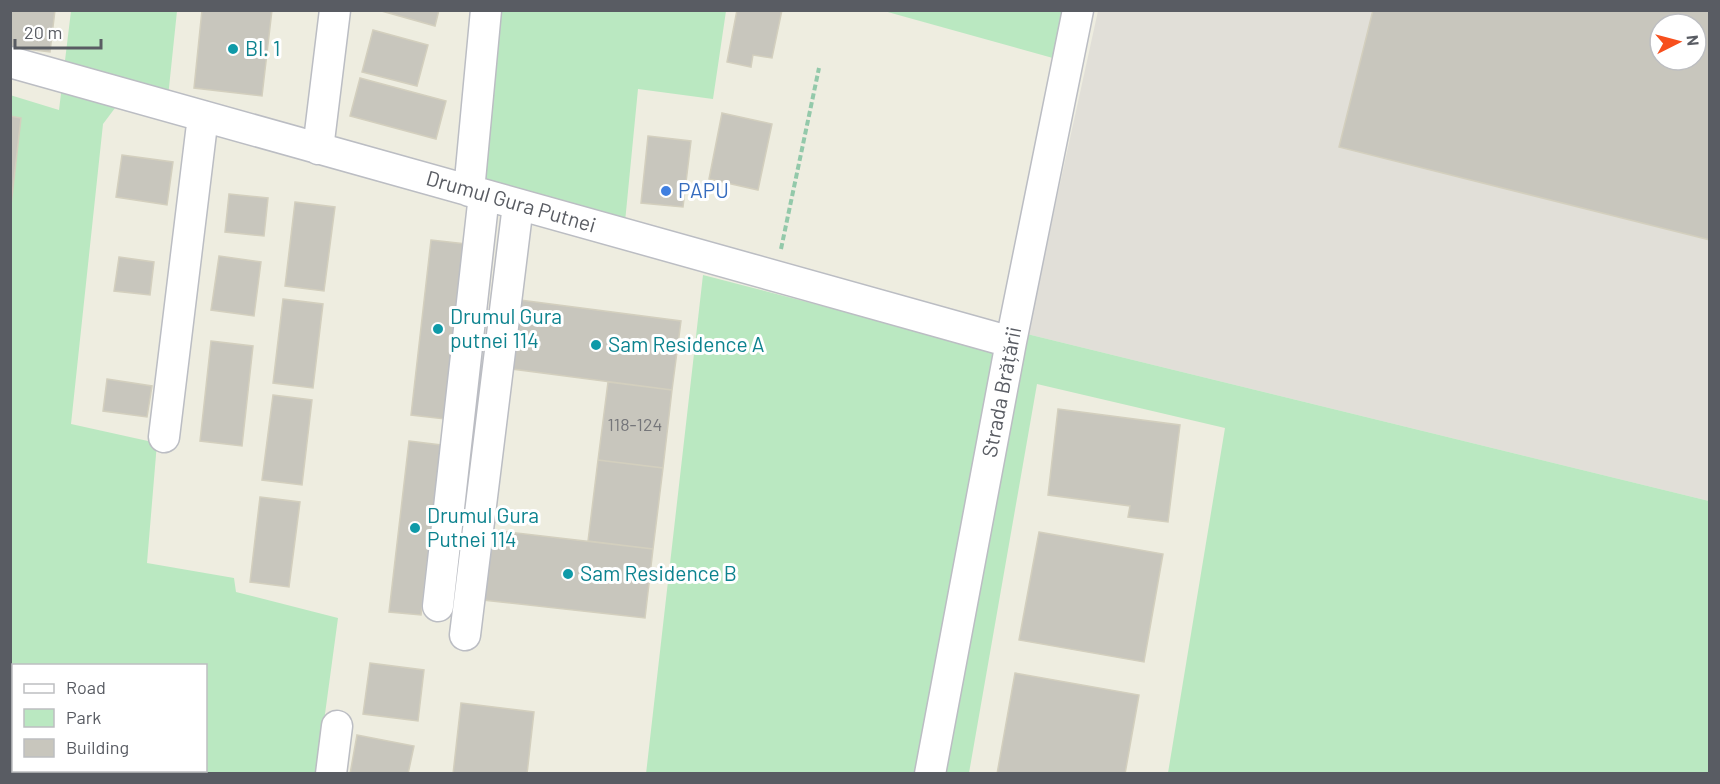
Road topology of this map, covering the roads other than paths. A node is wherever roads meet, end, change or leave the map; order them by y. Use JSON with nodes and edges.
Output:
{"nodes":[{"id":1,"x":335,"y":10,"type":"edge"},
{"id":2,"x":486,"y":10,"type":"edge"},
{"id":3,"x":1078,"y":10,"type":"edge"},
{"id":4,"x":10,"y":62,"type":"edge"},
{"id":5,"x":203,"y":116,"type":"junction"},
{"id":6,"x":318,"y":149,"type":"junction"},
{"id":7,"x":476,"y":193,"type":"junction"},
{"id":8,"x":518,"y":205,"type":"junction"},
{"id":9,"x":1011,"y":342,"type":"junction"},
{"id":10,"x":164,"y":437,"type":"dead end"},
{"id":11,"x":438,"y":606,"type":"dead end"},
{"id":12,"x":465,"y":635,"type":"dead end"},
{"id":13,"x":337,"y":726,"type":"dead end"},
{"id":14,"x":331,"y":774,"type":"edge"},
{"id":15,"x":930,"y":774,"type":"edge"}],
"edges":[{"from":1,"to":6,"type":"street"},
{"from":2,"to":7,"type":"street"},
{"from":3,"to":9,"type":"street","name":"Strada Brățării"},
{"from":4,"to":5,"type":"street","name":"Drumul Gura Putnei"},
{"from":5,"to":6,"type":"street","name":"Drumul Gura Putnei"},
{"from":5,"to":10,"type":"street"},
{"from":6,"to":7,"type":"street","name":"Drumul Gura Putnei"},
{"from":7,"to":8,"type":"street","name":"Drumul Gura Putnei"},
{"from":7,"to":11,"type":"street"},
{"from":8,"to":9,"type":"street","name":"Drumul Gura Putnei"},
{"from":8,"to":12,"type":"street"},
{"from":9,"to":15,"type":"street","name":"Strada Brățării"},
{"from":13,"to":14,"type":"street"}]}
